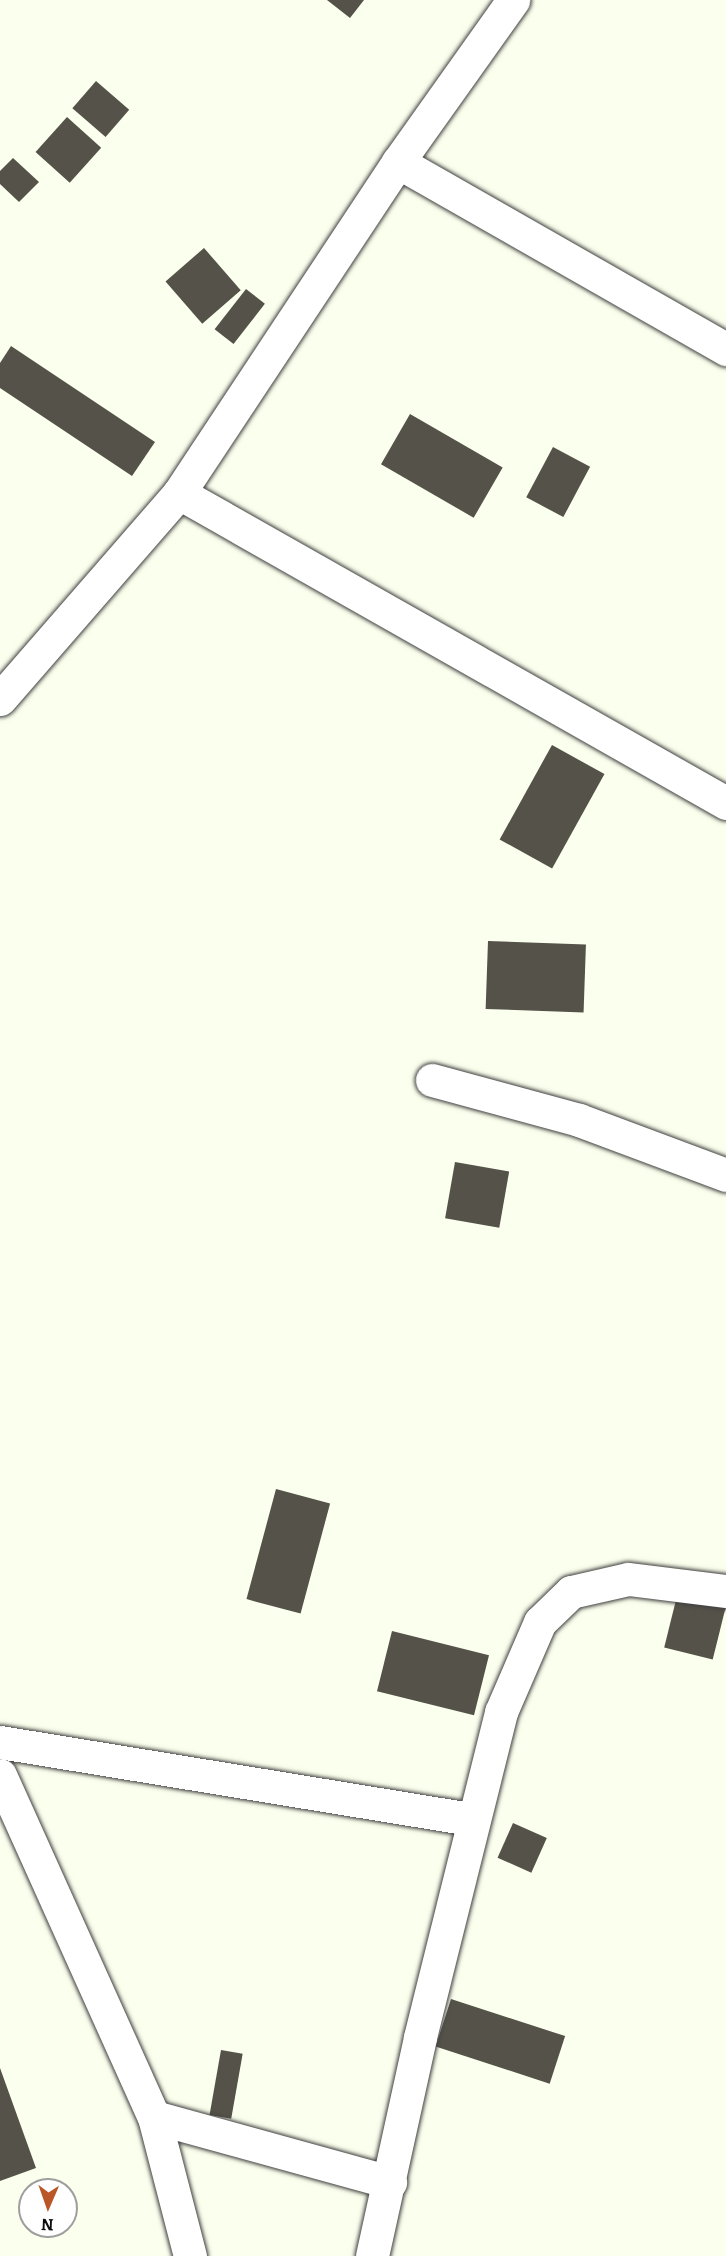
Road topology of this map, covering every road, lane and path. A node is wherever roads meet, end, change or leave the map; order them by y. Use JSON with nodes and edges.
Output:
{"nodes":[{"id":1,"x":513,"y":0,"type":"edge"},
{"id":2,"x":398,"y":162,"type":"junction"},
{"id":3,"x":726,"y":349,"type":"edge"},
{"id":4,"x":180,"y":493,"type":"junction"},
{"id":5,"x":0,"y":699,"type":"edge"},
{"id":6,"x":726,"y":803,"type":"edge"},
{"id":7,"x":432,"y":1080,"type":"dead end"},
{"id":8,"x":726,"y":1175,"type":"edge"},
{"id":9,"x":726,"y":1591,"type":"edge"},
{"id":10,"x":0,"y":1742,"type":"edge"},
{"id":11,"x":0,"y":1775,"type":"edge"},
{"id":12,"x":474,"y":1820,"type":"junction"},
{"id":13,"x":154,"y":2117,"type":"junction"},
{"id":14,"x":390,"y":2182,"type":"junction"},
{"id":15,"x":190,"y":2256,"type":"edge"},
{"id":16,"x":372,"y":2256,"type":"edge"}],
"edges":[{"from":1,"to":2,"type":"street"},
{"from":2,"to":3,"type":"street"},
{"from":2,"to":4,"type":"street"},
{"from":4,"to":5,"type":"street"},
{"from":4,"to":6,"type":"street"},
{"from":7,"to":8,"type":"street"},
{"from":9,"to":12,"type":"street"},
{"from":10,"to":12,"type":"street"},
{"from":11,"to":13,"type":"street"},
{"from":12,"to":14,"type":"street"},
{"from":13,"to":14,"type":"street"},
{"from":13,"to":15,"type":"street"},
{"from":14,"to":16,"type":"street"}]}
